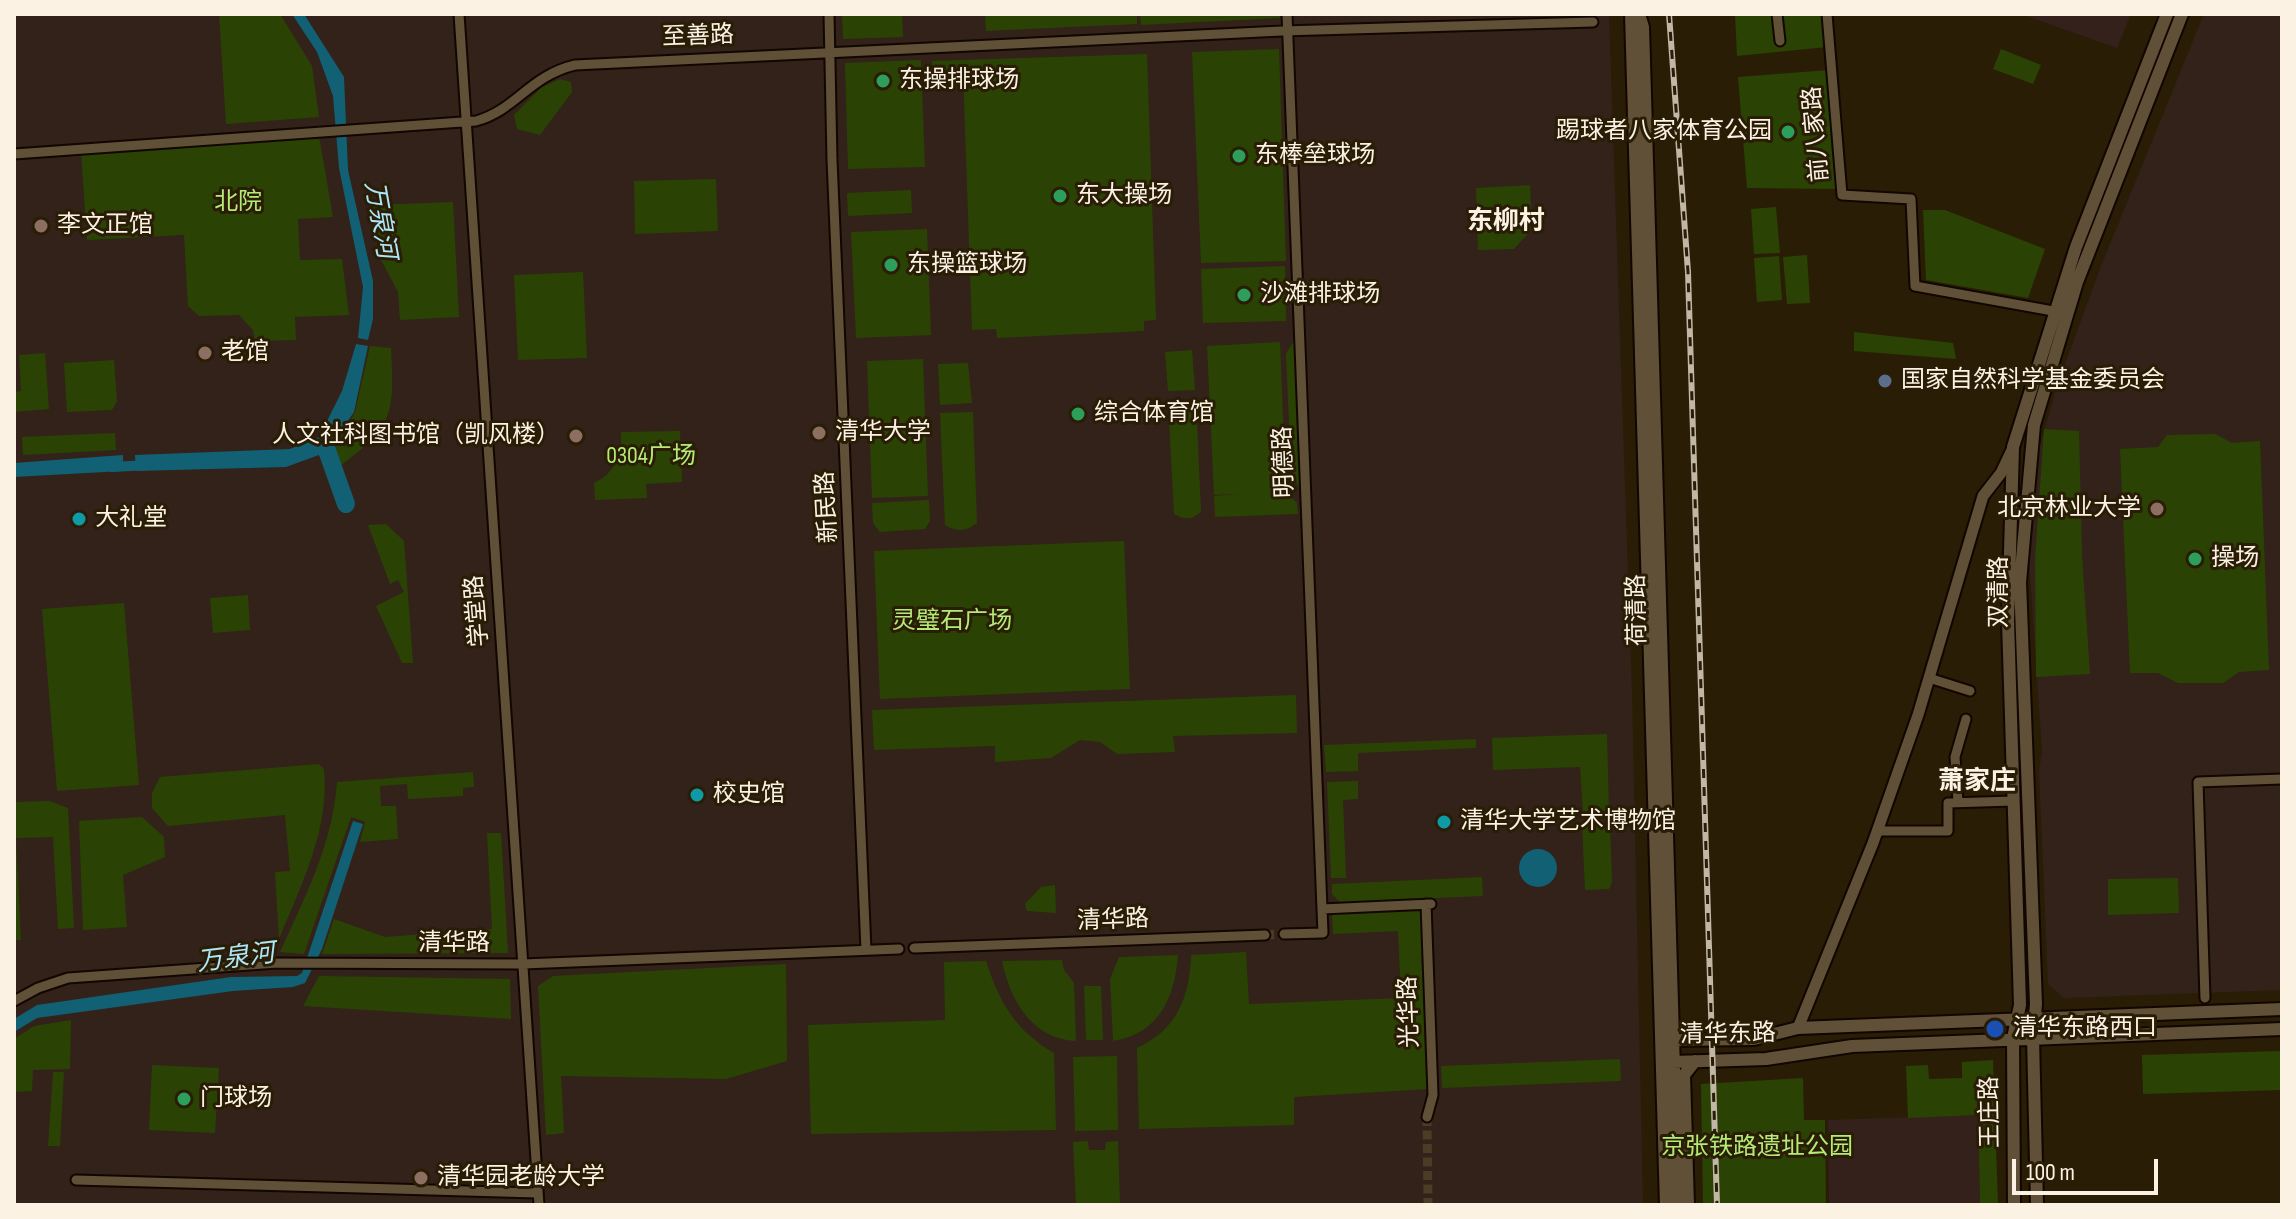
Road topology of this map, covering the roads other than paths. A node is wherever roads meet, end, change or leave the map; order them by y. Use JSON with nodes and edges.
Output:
{"nodes":[{"id":1,"x":459,"y":14,"type":"edge"},
{"id":2,"x":829,"y":14,"type":"edge"},
{"id":3,"x":1287,"y":14,"type":"edge"},
{"id":4,"x":1631,"y":14,"type":"edge"},
{"id":5,"x":1639,"y":14,"type":"edge"},
{"id":6,"x":1777,"y":14,"type":"edge"},
{"id":7,"x":1827,"y":14,"type":"edge"},
{"id":8,"x":2167,"y":14,"type":"edge"},
{"id":9,"x":2182,"y":14,"type":"edge"},
{"id":10,"x":1593,"y":22,"type":"dead end"},
{"id":11,"x":1287,"y":31,"type":"junction"},
{"id":12,"x":1780,"y":41,"type":"dead end"},
{"id":13,"x":830,"y":51,"type":"junction"},
{"id":14,"x":465,"y":122,"type":"junction"},
{"id":15,"x":14,"y":154,"type":"edge"},
{"id":16,"x":2053,"y":311,"type":"junction"},
{"id":17,"x":2013,"y":447,"type":"junction"},
{"id":18,"x":1929,"y":678,"type":"junction"},
{"id":19,"x":1970,"y":691,"type":"dead end"},
{"id":20,"x":1966,"y":719,"type":"dead end"},
{"id":21,"x":2282,"y":779,"type":"edge"},
{"id":22,"x":2014,"y":801,"type":"junction"},
{"id":23,"x":1958,"y":802,"type":"junction"},
{"id":24,"x":1877,"y":831,"type":"junction"},
{"id":25,"x":1322,"y":909,"type":"junction"},
{"id":26,"x":1284,"y":934,"type":"tunnel mouth"},
{"id":27,"x":1265,"y":935,"type":"tunnel mouth"},
{"id":28,"x":914,"y":948,"type":"dead end"},
{"id":29,"x":899,"y":949,"type":"dead end"},
{"id":30,"x":866,"y":950,"type":"junction"},
{"id":31,"x":523,"y":964,"type":"junction"},
{"id":32,"x":2205,"y":998,"type":"dead end"},
{"id":33,"x":14,"y":1001,"type":"edge"},
{"id":34,"x":2282,"y":1009,"type":"edge"},
{"id":35,"x":2036,"y":1011,"type":"junction"},
{"id":36,"x":2016,"y":1018,"type":"junction"},
{"id":37,"x":1798,"y":1028,"type":"junction"},
{"id":38,"x":2282,"y":1029,"type":"edge"},
{"id":39,"x":2013,"y":1038,"type":"junction"},
{"id":40,"x":2033,"y":1038,"type":"junction"},
{"id":41,"x":1672,"y":1040,"type":"junction"},
{"id":42,"x":1661,"y":1051,"type":"junction"},
{"id":43,"x":1695,"y":1061,"type":"junction"},
{"id":44,"x":1673,"y":1062,"type":"junction"},
{"id":45,"x":1427,"y":1117,"type":"tunnel mouth"},
{"id":46,"x":76,"y":1180,"type":"dead end"},
{"id":47,"x":537,"y":1193,"type":"junction"},
{"id":48,"x":539,"y":1205,"type":"edge"},
{"id":49,"x":1666,"y":1205,"type":"edge"},
{"id":50,"x":1678,"y":1205,"type":"edge"},
{"id":51,"x":1688,"y":1205,"type":"edge"},
{"id":52,"x":2014,"y":1205,"type":"edge"},
{"id":53,"x":2037,"y":1205,"type":"edge"}],
"edges":[{"from":1,"to":14,"type":"street","name":"学堂路"},
{"from":2,"to":13,"type":"street","name":"新民路"},
{"from":3,"to":11,"type":"street","name":"明德路"},
{"from":4,"to":42,"type":"main road","name":"荷清路"},
{"from":5,"to":41,"type":"main road","name":"荷清路"},
{"from":6,"to":12,"type":"street"},
{"from":7,"to":16,"type":"street","name":"前八家路"},
{"from":8,"to":16,"type":"main road","name":"双清路"},
{"from":9,"to":35,"type":"main road","name":"双清路"},
{"from":10,"to":11,"type":"street","name":"至善路"},
{"from":11,"to":13,"type":"street","name":"至善路"},
{"from":11,"to":25,"type":"street","name":"明德路"},
{"from":13,"to":14,"type":"street","name":"至善路"},
{"from":13,"to":30,"type":"street","name":"新民路"},
{"from":14,"to":15,"type":"street","name":"至善路"},
{"from":14,"to":31,"type":"street","name":"学堂路"},
{"from":16,"to":17,"type":"main road","name":"双清路"},
{"from":17,"to":18,"type":"street","name":"双清路"},
{"from":17,"to":22,"type":"main road","name":"双清路"},
{"from":18,"to":19,"type":"street"},
{"from":18,"to":24,"type":"street","name":"双清路"},
{"from":20,"to":23,"type":"street"},
{"from":21,"to":32,"type":"street"},
{"from":22,"to":23,"type":"street"},
{"from":22,"to":36,"type":"main road","name":"双清路"},
{"from":23,"to":24,"type":"street"},
{"from":24,"to":37,"type":"street","name":"双清路"},
{"from":25,"to":26,"type":"street"},
{"from":25,"to":45,"type":"street","name":"光华路"},
{"from":27,"to":28,"type":"street","name":"清华路"},
{"from":29,"to":30,"type":"street","name":"清华路"},
{"from":30,"to":31,"type":"street","name":"清华路"},
{"from":31,"to":33,"type":"street","name":"清华路"},
{"from":31,"to":47,"type":"street","name":"学堂路"},
{"from":34,"to":35,"type":"main road","name":"清华东路"},
{"from":35,"to":36,"type":"main road","name":"清华东路"},
{"from":35,"to":40,"type":"main road","name":"王庄路"},
{"from":36,"to":37,"type":"main road","name":"清华东路"},
{"from":36,"to":39,"type":"main road","name":"王庄路"},
{"from":37,"to":41,"type":"main road","name":"清华东路"},
{"from":38,"to":40,"type":"main road","name":"清华东路"},
{"from":39,"to":40,"type":"main road","name":"清华东路"},
{"from":39,"to":43,"type":"main road","name":"清华东路"},
{"from":39,"to":52,"type":"main road","name":"王庄路"},
{"from":40,"to":53,"type":"main road","name":"王庄路"},
{"from":41,"to":42,"type":"main road","name":"清华东路"},
{"from":41,"to":44,"type":"main road","name":"荷清路"},
{"from":42,"to":44,"type":"main road","name":"清华东路"},
{"from":42,"to":49,"type":"main road","name":"荷清路"},
{"from":43,"to":44,"type":"main road","name":"清华东路"},
{"from":43,"to":51,"type":"main road"},
{"from":44,"to":50,"type":"main road","name":"荷清路"},
{"from":46,"to":47,"type":"street"},
{"from":47,"to":48,"type":"street","name":"学堂路"}]}
